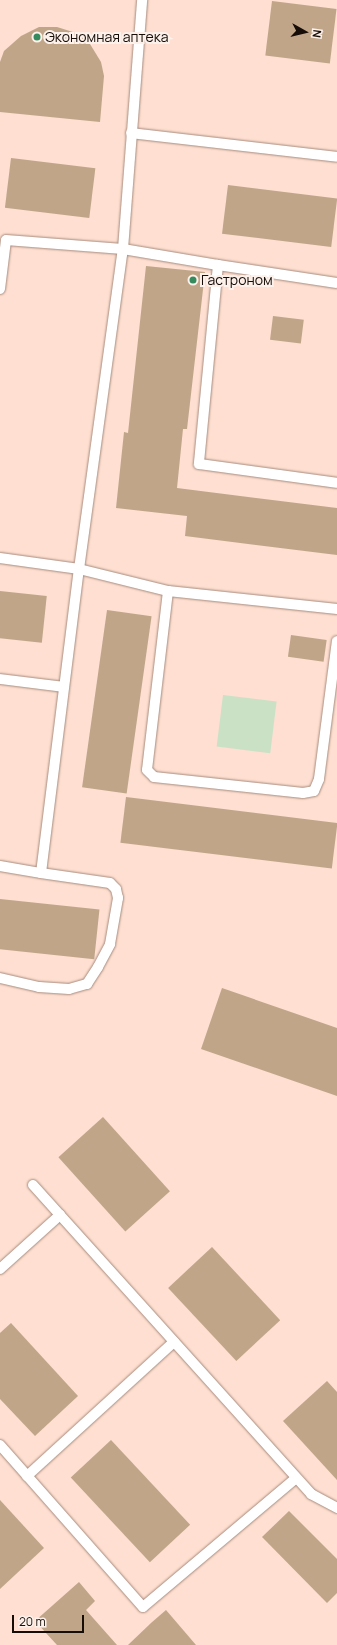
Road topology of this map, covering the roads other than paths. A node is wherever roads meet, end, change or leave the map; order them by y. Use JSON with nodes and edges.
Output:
{"nodes":[{"id":1,"x":142,"y":0,"type":"edge"},
{"id":2,"x":131,"y":133,"type":"junction"},
{"id":3,"x":337,"y":157,"type":"edge"},
{"id":4,"x":123,"y":248,"type":"junction"},
{"id":5,"x":218,"y":264,"type":"junction"},
{"id":6,"x":337,"y":283,"type":"edge"},
{"id":7,"x":0,"y":289,"type":"edge"},
{"id":8,"x":337,"y":483,"type":"edge"},
{"id":9,"x":0,"y":558,"type":"edge"},
{"id":10,"x":79,"y":569,"type":"junction"},
{"id":11,"x":168,"y":591,"type":"junction"},
{"id":12,"x":337,"y":609,"type":"edge"},
{"id":13,"x":337,"y":641,"type":"edge"},
{"id":14,"x":0,"y":678,"type":"edge"},
{"id":15,"x":64,"y":687,"type":"junction"},
{"id":16,"x":0,"y":866,"type":"edge"},
{"id":17,"x":41,"y":872,"type":"junction"},
{"id":18,"x":0,"y":978,"type":"edge"},
{"id":19,"x":33,"y":1185,"type":"dead end"},
{"id":20,"x":60,"y":1216,"type":"junction"},
{"id":21,"x":0,"y":1270,"type":"edge"},
{"id":22,"x":174,"y":1342,"type":"junction"},
{"id":23,"x":0,"y":1444,"type":"edge"},
{"id":24,"x":27,"y":1476,"type":"junction"},
{"id":25,"x":296,"y":1478,"type":"junction"},
{"id":26,"x":337,"y":1508,"type":"edge"}],
"edges":[{"from":1,"to":2,"type":"lane"},
{"from":2,"to":3,"type":"lane"},
{"from":2,"to":4,"type":"lane"},
{"from":4,"to":5,"type":"lane"},
{"from":4,"to":7,"type":"lane"},
{"from":4,"to":10,"type":"lane"},
{"from":5,"to":6,"type":"lane"},
{"from":5,"to":8,"type":"lane"},
{"from":9,"to":10,"type":"lane"},
{"from":10,"to":11,"type":"lane"},
{"from":10,"to":15,"type":"lane"},
{"from":11,"to":12,"type":"lane"},
{"from":11,"to":13,"type":"lane"},
{"from":14,"to":15,"type":"lane"},
{"from":15,"to":17,"type":"lane"},
{"from":16,"to":17,"type":"lane"},
{"from":17,"to":18,"type":"lane"},
{"from":19,"to":20,"type":"lane"},
{"from":20,"to":21,"type":"lane"},
{"from":20,"to":22,"type":"lane"},
{"from":22,"to":24,"type":"lane"},
{"from":22,"to":25,"type":"lane"},
{"from":23,"to":24,"type":"lane"},
{"from":24,"to":25,"type":"lane"},
{"from":25,"to":26,"type":"lane"}]}
